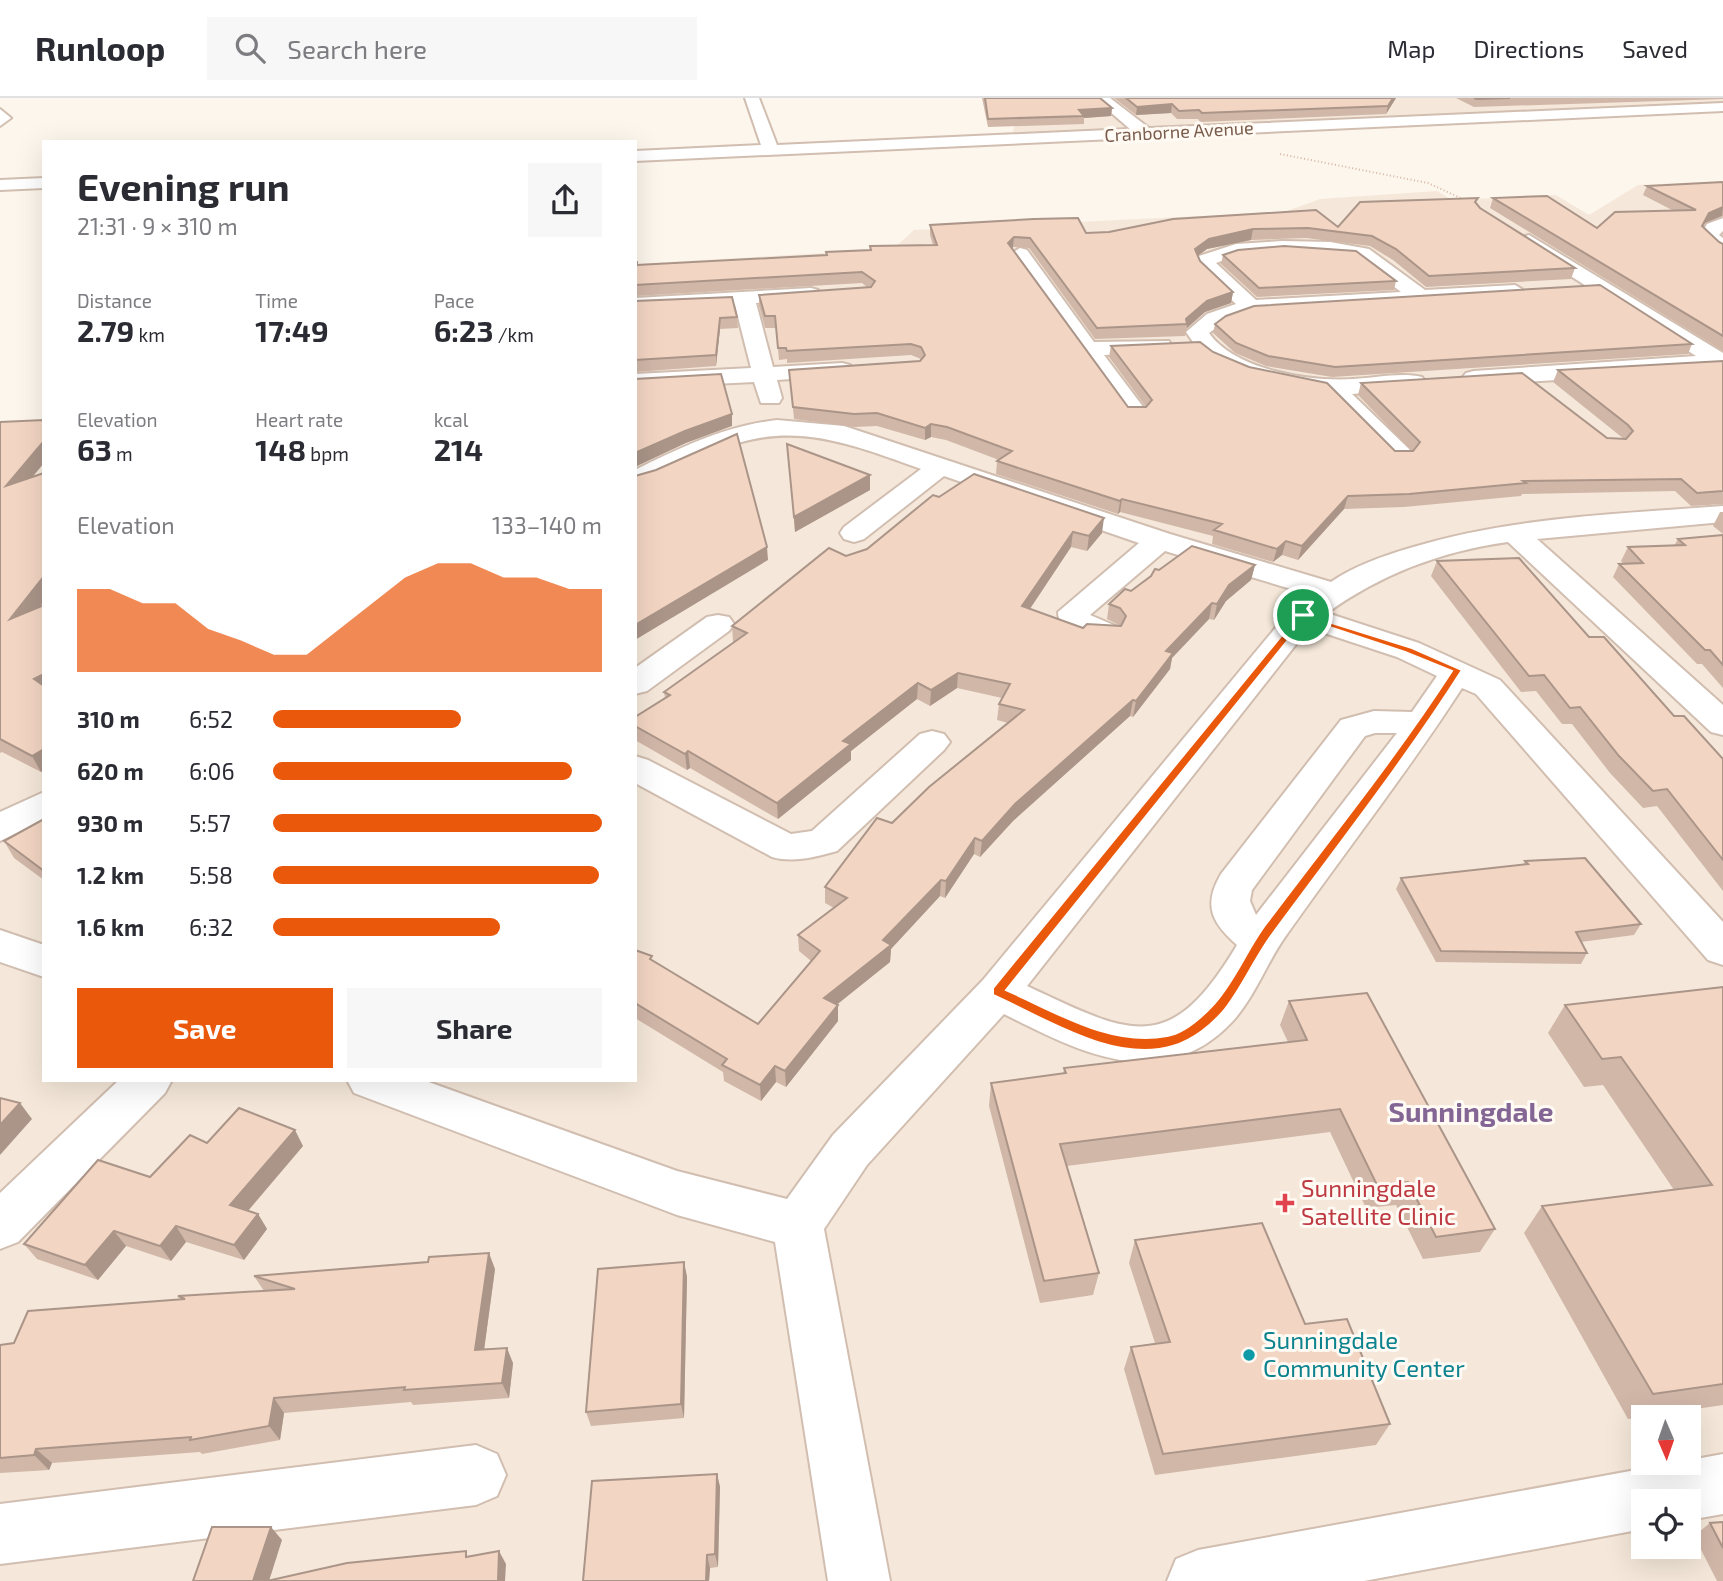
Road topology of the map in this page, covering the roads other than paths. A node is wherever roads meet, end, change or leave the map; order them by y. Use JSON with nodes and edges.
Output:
{"nodes":[{"id":1,"x":752,"y":98,"type":"edge"},
{"id":2,"x":1101,"y":98,"type":"edge"},
{"id":3,"x":1723,"y":107,"type":"edge"},
{"id":4,"x":0,"y":114,"type":"edge"},
{"id":5,"x":0,"y":121,"type":"edge"},
{"id":6,"x":1145,"y":133,"type":"junction"},
{"id":7,"x":771,"y":150,"type":"junction"},
{"id":8,"x":637,"y":156,"type":"edge"},
{"id":9,"x":42,"y":183,"type":"edge"},
{"id":10,"x":0,"y":185,"type":"edge"},
{"id":11,"x":1723,"y":224,"type":"edge"},
{"id":12,"x":1507,"y":226,"type":"edge"},
{"id":13,"x":1723,"y":247,"type":"edge"},
{"id":14,"x":1020,"y":254,"type":"edge"},
{"id":15,"x":1600,"y":286,"type":"junction"},
{"id":16,"x":1558,"y":288,"type":"edge"},
{"id":17,"x":1530,"y":290,"type":"edge"},
{"id":18,"x":836,"y":293,"type":"edge"},
{"id":19,"x":1419,"y":296,"type":"junction"},
{"id":20,"x":744,"y":298,"type":"junction"},
{"id":21,"x":637,"y":304,"type":"edge"},
{"id":22,"x":1251,"y":307,"type":"junction"},
{"id":23,"x":1202,"y":344,"type":"junction"},
{"id":24,"x":1088,"y":349,"type":"junction"},
{"id":25,"x":1721,"y":362,"type":"edge"},
{"id":26,"x":871,"y":368,"type":"edge"},
{"id":27,"x":764,"y":374,"type":"junction"},
{"id":28,"x":1525,"y":375,"type":"junction"},
{"id":29,"x":637,"y":382,"type":"edge"},
{"id":30,"x":1332,"y":387,"type":"junction"},
{"id":31,"x":1547,"y":392,"type":"edge"},
{"id":32,"x":1135,"y":412,"type":"edge"},
{"id":33,"x":777,"y":425,"type":"junction"},
{"id":34,"x":1400,"y":455,"type":"edge"},
{"id":35,"x":940,"y":467,"type":"junction"},
{"id":36,"x":637,"y":479,"type":"edge"},
{"id":37,"x":1723,"y":514,"type":"edge"},
{"id":38,"x":854,"y":533,"type":"dead end"},
{"id":39,"x":1514,"y":533,"type":"junction"},
{"id":40,"x":1160,"y":540,"type":"junction"},
{"id":41,"x":1317,"y":603,"type":"junction"},
{"id":42,"x":718,"y":624,"type":"dead end"},
{"id":43,"x":1105,"y":633,"type":"edge"},
{"id":44,"x":1457,"y":670,"type":"junction"},
{"id":45,"x":637,"y":683,"type":"edge"},
{"id":46,"x":1423,"y":723,"type":"junction"},
{"id":47,"x":1723,"y":724,"type":"edge"},
{"id":48,"x":932,"y":742,"type":"dead end"},
{"id":49,"x":637,"y":769,"type":"edge"},
{"id":50,"x":42,"y":805,"type":"edge"},
{"id":51,"x":0,"y":828,"type":"edge"},
{"id":52,"x":1259,"y":941,"type":"junction"},
{"id":53,"x":0,"y":946,"type":"edge"},
{"id":54,"x":1723,"y":949,"type":"edge"},
{"id":55,"x":42,"y":960,"type":"edge"},
{"id":56,"x":998,"y":992,"type":"junction"},
{"id":57,"x":147,"y":1082,"type":"edge"},
{"id":58,"x":375,"y":1082,"type":"edge"},
{"id":59,"x":798,"y":1225,"type":"junction"},
{"id":60,"x":0,"y":1226,"type":"edge"},
{"id":61,"x":476,"y":1475,"type":"dead end"},
{"id":62,"x":1723,"y":1484,"type":"edge"},
{"id":63,"x":0,"y":1534,"type":"edge"},
{"id":64,"x":859,"y":1581,"type":"edge"},
{"id":65,"x":1198,"y":1581,"type":"edge"}],
"edges":[{"from":1,"to":7,"type":"street"},
{"from":2,"to":6,"type":"street"},
{"from":3,"to":6,"type":"street","name":"Cranborne Avenue"},
{"from":4,"to":5,"type":"street"},
{"from":6,"to":7,"type":"street","name":"Cranborne Avenue"},
{"from":7,"to":8,"type":"street","name":"Cranborne Avenue"},
{"from":9,"to":10,"type":"street"},
{"from":11,"to":13,"type":"street"},
{"from":12,"to":15,"type":"street"},
{"from":14,"to":24,"type":"street"},
{"from":15,"to":16,"type":"street"},
{"from":15,"to":25,"type":"street"},
{"from":17,"to":19,"type":"street"},
{"from":18,"to":20,"type":"street"},
{"from":19,"to":22,"type":"street"},
{"from":19,"to":22,"type":"street"},
{"from":20,"to":21,"type":"street"},
{"from":20,"to":27,"type":"street"},
{"from":22,"to":23,"type":"street"},
{"from":23,"to":24,"type":"street"},
{"from":23,"to":30,"type":"street"},
{"from":24,"to":32,"type":"street"},
{"from":25,"to":28,"type":"street"},
{"from":26,"to":27,"type":"street"},
{"from":27,"to":29,"type":"street"},
{"from":27,"to":33,"type":"street"},
{"from":28,"to":30,"type":"street"},
{"from":28,"to":31,"type":"street"},
{"from":30,"to":34,"type":"street"},
{"from":33,"to":35,"type":"street"},
{"from":33,"to":36,"type":"street"},
{"from":35,"to":38,"type":"street"},
{"from":35,"to":40,"type":"street"},
{"from":37,"to":39,"type":"street"},
{"from":39,"to":41,"type":"street"},
{"from":39,"to":47,"type":"street"},
{"from":40,"to":41,"type":"street"},
{"from":40,"to":43,"type":"street"},
{"from":41,"to":44,"type":"street"},
{"from":41,"to":56,"type":"street"},
{"from":42,"to":45,"type":"street"},
{"from":44,"to":46,"type":"street"},
{"from":44,"to":54,"type":"street"},
{"from":46,"to":52,"type":"street"},
{"from":46,"to":52,"type":"street"},
{"from":48,"to":49,"type":"street"},
{"from":50,"to":51,"type":"street"},
{"from":52,"to":56,"type":"street"},
{"from":53,"to":55,"type":"street"},
{"from":56,"to":59,"type":"street"},
{"from":57,"to":60,"type":"street"},
{"from":58,"to":59,"type":"street"},
{"from":59,"to":64,"type":"street"},
{"from":61,"to":63,"type":"street"},
{"from":62,"to":65,"type":"street"}]}
